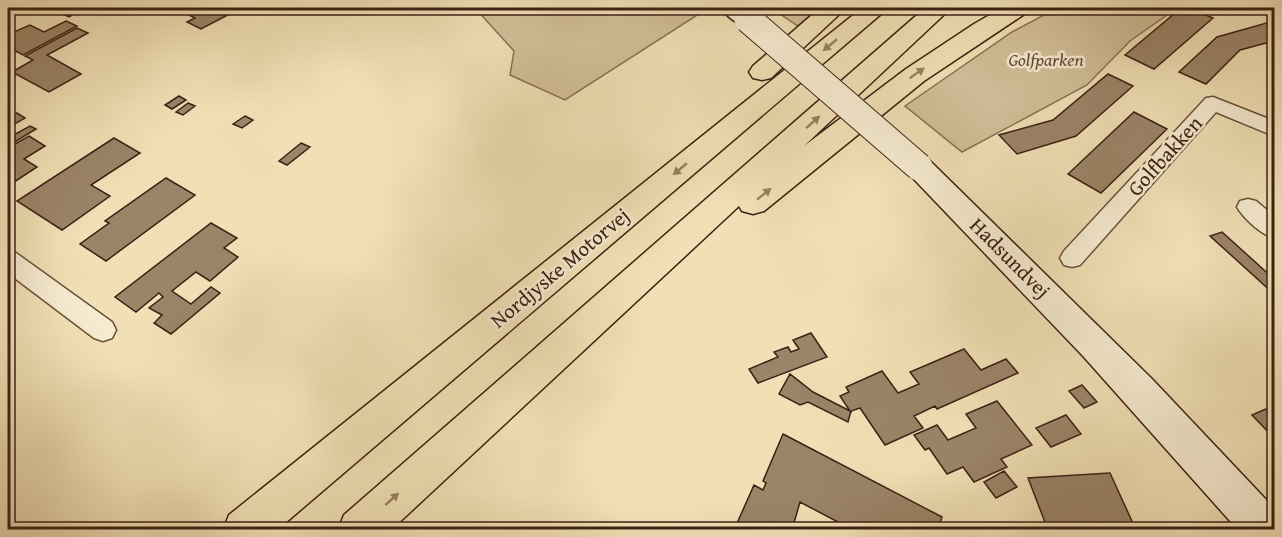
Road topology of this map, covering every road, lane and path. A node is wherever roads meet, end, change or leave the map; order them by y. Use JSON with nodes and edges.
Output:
{"nodes":[{"id":1,"x":834,"y":8,"type":"edge"},
{"id":2,"x":876,"y":8,"type":"edge"},
{"id":3,"x":939,"y":8,"type":"edge"},
{"id":4,"x":1018,"y":8,"type":"edge"},
{"id":5,"x":740,"y":14,"type":"edge"},
{"id":6,"x":1275,"y":129,"type":"edge"},
{"id":7,"x":1248,"y":207,"type":"dead end"},
{"id":8,"x":1275,"y":230,"type":"edge"},
{"id":9,"x":1072,"y":258,"type":"dead end"},
{"id":10,"x":8,"y":260,"type":"edge"},
{"id":11,"x":103,"y":330,"type":"dead end"},
{"id":12,"x":425,"y":469,"type":"junction"},
{"id":13,"x":220,"y":530,"type":"edge"},
{"id":14,"x":244,"y":530,"type":"edge"},
{"id":15,"x":359,"y":530,"type":"edge"},
{"id":16,"x":1266,"y":530,"type":"edge"}],
"edges":[{"from":1,"to":13,"type":"highway"},
{"from":2,"to":14,"type":"highway","name":"Nordjyske Motorvej","one_way":true},
{"from":12,"to":3,"type":"highway","one_way":true},
{"from":12,"to":4,"type":"highway","one_way":true},
{"from":5,"to":16,"type":"street","name":"Hadsundvej","bridge":true},
{"from":6,"to":9,"type":"street","name":"Golfbakken"},
{"from":7,"to":8,"type":"street"},
{"from":10,"to":11,"type":"street"},
{"from":15,"to":12,"type":"highway","one_way":true}]}
